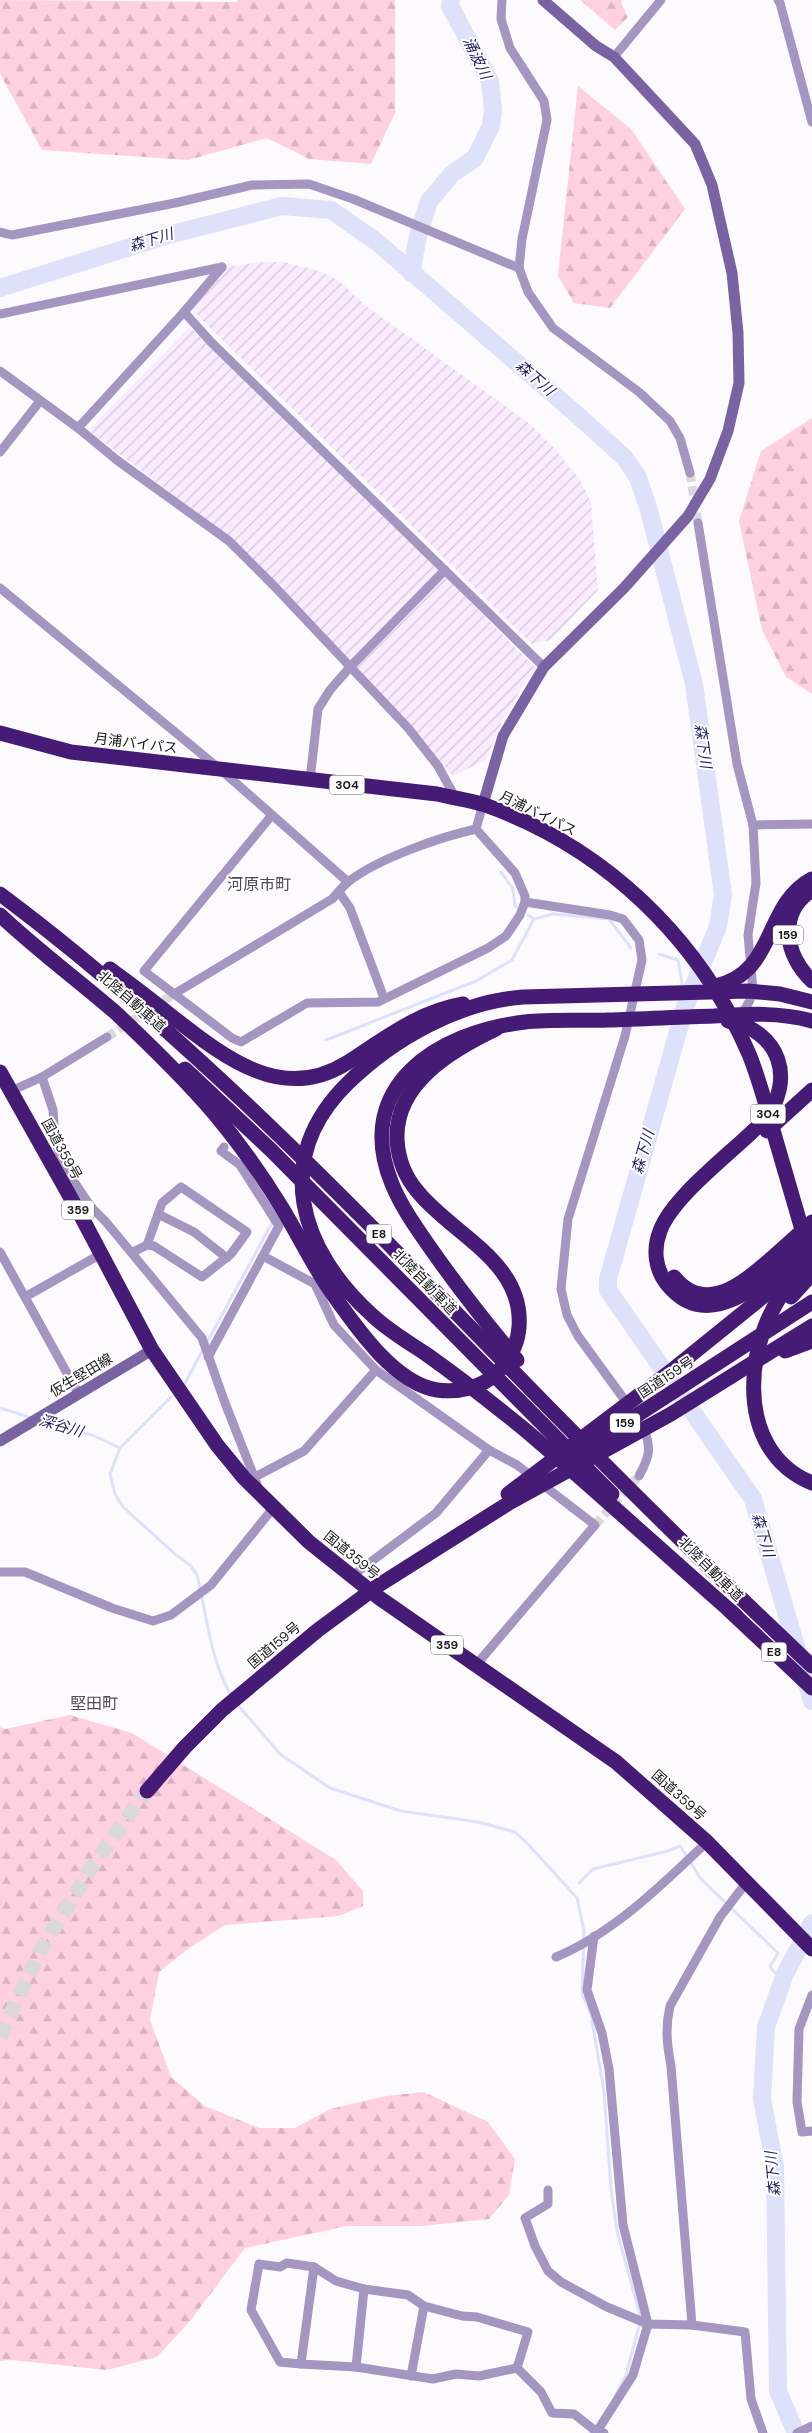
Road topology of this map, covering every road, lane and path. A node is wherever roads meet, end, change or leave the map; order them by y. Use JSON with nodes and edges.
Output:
{"nodes":[{"id":1,"x":502,"y":0,"type":"edge"},
{"id":2,"x":543,"y":0,"type":"edge"},
{"id":3,"x":661,"y":0,"type":"edge"},
{"id":4,"x":778,"y":0,"type":"edge"},
{"id":5,"x":614,"y":57,"type":"junction"},
{"id":6,"x":812,"y":122,"type":"edge"},
{"id":7,"x":0,"y":232,"type":"edge"},
{"id":8,"x":519,"y":268,"type":"junction"},
{"id":9,"x":184,"y":312,"type":"junction"},
{"id":10,"x":0,"y":314,"type":"edge"},
{"id":11,"x":0,"y":371,"type":"edge"},
{"id":12,"x":40,"y":401,"type":"junction"},
{"id":13,"x":78,"y":428,"type":"junction"},
{"id":14,"x":0,"y":452,"type":"edge"},
{"id":15,"x":690,"y":473,"type":"tunnel mouth"},
{"id":16,"x":693,"y":520,"type":"junction"},
{"id":17,"x":445,"y":570,"type":"junction"},
{"id":18,"x":0,"y":588,"type":"edge"},
{"id":19,"x":351,"y":666,"type":"junction"},
{"id":20,"x":544,"y":667,"type":"junction"},
{"id":21,"x":0,"y":733,"type":"edge"},
{"id":22,"x":221,"y":770,"type":"junction"},
{"id":23,"x":310,"y":780,"type":"junction"},
{"id":24,"x":456,"y":799,"type":"junction"},
{"id":25,"x":483,"y":804,"type":"junction"},
{"id":26,"x":272,"y":815,"type":"junction"},
{"id":27,"x":812,"y":824,"type":"edge"},
{"id":28,"x":752,"y":825,"type":"junction"},
{"id":29,"x":476,"y":829,"type":"junction"},
{"id":30,"x":812,"y":879,"type":"edge"},
{"id":31,"x":348,"y":882,"type":"junction"},
{"id":32,"x":812,"y":890,"type":"edge"},
{"id":33,"x":339,"y":892,"type":"junction"},
{"id":34,"x":1,"y":895,"type":"edge"},
{"id":35,"x":525,"y":902,"type":"junction"},
{"id":36,"x":0,"y":915,"type":"edge"},
{"id":37,"x":812,"y":981,"type":"edge"},
{"id":38,"x":669,"y":993,"type":"junction"},
{"id":39,"x":174,"y":994,"type":"junction"},
{"id":40,"x":384,"y":998,"type":"junction"},
{"id":41,"x":495,"y":1000,"type":"junction"},
{"id":42,"x":812,"y":1002,"type":"edge"},
{"id":43,"x":671,"y":1017,"type":"junction"},
{"id":44,"x":732,"y":1018,"type":"junction"},
{"id":45,"x":812,"y":1021,"type":"edge"},
{"id":46,"x":496,"y":1029,"type":"junction"},
{"id":47,"x":107,"y":1036,"type":"tunnel mouth"},
{"id":48,"x":0,"y":1072,"type":"edge"},
{"id":49,"x":42,"y":1077,"type":"junction"},
{"id":50,"x":11,"y":1091,"type":"junction"},
{"id":51,"x":806,"y":1095,"type":"edge"},
{"id":52,"x":746,"y":1145,"type":"junction"},
{"id":53,"x":224,"y":1147,"type":"dead end"},
{"id":54,"x":84,"y":1208,"type":"junction"},
{"id":55,"x":158,"y":1214,"type":"junction"},
{"id":56,"x":809,"y":1238,"type":"edge"},
{"id":57,"x":147,"y":1245,"type":"junction"},
{"id":58,"x":0,"y":1252,"type":"edge"},
{"id":59,"x":133,"y":1252,"type":"junction"},
{"id":60,"x":101,"y":1254,"type":"junction"},
{"id":61,"x":263,"y":1256,"type":"junction"},
{"id":62,"x":227,"y":1258,"type":"junction"},
{"id":63,"x":812,"y":1263,"type":"edge"},
{"id":64,"x":812,"y":1274,"type":"edge"},
{"id":65,"x":25,"y":1297,"type":"junction"},
{"id":66,"x":812,"y":1302,"type":"edge"},
{"id":67,"x":812,"y":1326,"type":"edge"},
{"id":68,"x":812,"y":1341,"type":"edge"},
{"id":69,"x":152,"y":1350,"type":"junction"},
{"id":70,"x":206,"y":1350,"type":"junction"},
{"id":71,"x":376,"y":1370,"type":"junction"},
{"id":72,"x":78,"y":1394,"type":"junction"},
{"id":73,"x":0,"y":1440,"type":"edge"},
{"id":74,"x":490,"y":1450,"type":"junction"},
{"id":75,"x":812,"y":1472,"type":"edge"},
{"id":76,"x":556,"y":1476,"type":"junction"},
{"id":77,"x":639,"y":1476,"type":"tunnel mouth"},
{"id":78,"x":253,"y":1478,"type":"junction"},
{"id":79,"x":812,"y":1482,"type":"edge"},
{"id":80,"x":274,"y":1507,"type":"junction"},
{"id":81,"x":473,"y":1522,"type":"junction"},
{"id":82,"x":439,"y":1546,"type":"junction"},
{"id":83,"x":0,"y":1572,"type":"edge"},
{"id":84,"x":716,"y":1574,"type":"junction"},
{"id":85,"x":352,"y":1576,"type":"junction"},
{"id":86,"x":736,"y":1616,"type":"junction"},
{"id":87,"x":476,"y":1665,"type":"junction"},
{"id":88,"x":812,"y":1666,"type":"edge"},
{"id":89,"x":812,"y":1688,"type":"edge"},
{"id":90,"x":147,"y":1790,"type":"tunnel mouth"},
{"id":91,"x":707,"y":1842,"type":"junction"},
{"id":92,"x":746,"y":1883,"type":"junction"},
{"id":93,"x":591,"y":1938,"type":"junction"},
{"id":94,"x":812,"y":1949,"type":"edge"},
{"id":95,"x":556,"y":1958,"type":"dead end"},
{"id":96,"x":812,"y":1996,"type":"edge"},
{"id":97,"x":812,"y":2131,"type":"edge"},
{"id":98,"x":548,"y":2190,"type":"dead end"},
{"id":99,"x":314,"y":2268,"type":"junction"},
{"id":100,"x":364,"y":2289,"type":"junction"},
{"id":101,"x":424,"y":2306,"type":"junction"},
{"id":102,"x":643,"y":2322,"type":"junction"},
{"id":103,"x":692,"y":2325,"type":"junction"},
{"id":104,"x":301,"y":2364,"type":"junction"},
{"id":105,"x":356,"y":2367,"type":"junction"},
{"id":106,"x":516,"y":2368,"type":"junction"},
{"id":107,"x":411,"y":2376,"type":"junction"},
{"id":108,"x":812,"y":2426,"type":"edge"},
{"id":109,"x":599,"y":2433,"type":"edge"},
{"id":110,"x":764,"y":2433,"type":"edge"},
{"id":111,"x":797,"y":2433,"type":"edge"}],
"edges":[{"from":1,"to":8,"type":"street"},
{"from":2,"to":5,"type":"street"},
{"from":3,"to":5,"type":"street"},
{"from":4,"to":6,"type":"street"},
{"from":5,"to":16,"type":"street"},
{"from":7,"to":8,"type":"street"},
{"from":8,"to":15,"type":"street"},
{"from":9,"to":10,"type":"street"},
{"from":9,"to":13,"type":"street"},
{"from":9,"to":17,"type":"street"},
{"from":11,"to":12,"type":"street"},
{"from":12,"to":13,"type":"street"},
{"from":12,"to":14,"type":"street"},
{"from":13,"to":19,"type":"street"},
{"from":16,"to":20,"type":"street"},
{"from":16,"to":28,"type":"street"},
{"from":17,"to":19,"type":"street"},
{"from":17,"to":20,"type":"street"},
{"from":18,"to":22,"type":"street"},
{"from":19,"to":23,"type":"street"},
{"from":19,"to":24,"type":"street"},
{"from":20,"to":25,"type":"street"},
{"from":21,"to":22,"type":"highway","name":"月浦バイパス","number":"304"},
{"from":22,"to":23,"type":"highway","name":"月浦バイパス","number":"304"},
{"from":22,"to":26,"type":"street"},
{"from":23,"to":24,"type":"highway","name":"月浦バイパス","number":"304"},
{"from":24,"to":25,"type":"highway","name":"月浦バイパス","number":"304"},
{"from":25,"to":29,"type":"street"},
{"from":25,"to":44,"type":"highway","name":"月浦バイパス","number":"304"},
{"from":26,"to":31,"type":"street"},
{"from":26,"to":39,"type":"street"},
{"from":27,"to":28,"type":"street"},
{"from":28,"to":44,"type":"street"},
{"from":29,"to":31,"type":"street"},
{"from":29,"to":35,"type":"street"},
{"from":30,"to":38,"type":"highway"},
{"from":31,"to":33,"type":"street"},
{"from":32,"to":37,"type":"highway","number":"159"},
{"from":33,"to":39,"type":"street"},
{"from":33,"to":40,"type":"street"},
{"from":34,"to":41,"type":"highway"},
{"from":34,"to":84,"type":"highway","name":"北陸自動車道","number":"E8"},
{"from":35,"to":40,"type":"street"},
{"from":35,"to":77,"type":"street"},
{"from":36,"to":46,"type":"highway"},
{"from":36,"to":86,"type":"highway","name":"北陸自動車道","number":"E8"},
{"from":38,"to":41,"type":"highway"},
{"from":38,"to":42,"type":"highway"},
{"from":39,"to":40,"type":"street"},
{"from":41,"to":86,"type":"highway"},
{"from":43,"to":45,"type":"highway"},
{"from":43,"to":46,"type":"highway"},
{"from":43,"to":52,"type":"highway"},
{"from":44,"to":56,"type":"highway","name":"月浦バイパス","number":"304"},
{"from":46,"to":84,"type":"highway"},
{"from":47,"to":49,"type":"street"},
{"from":48,"to":50,"type":"highway","name":"国道359号","number":"359"},
{"from":49,"to":50,"type":"street"},
{"from":49,"to":54,"type":"street"},
{"from":50,"to":54,"type":"highway","name":"国道359号","number":"359"},
{"from":51,"to":52,"type":"highway"},
{"from":52,"to":56,"type":"highway"},
{"from":53,"to":61,"type":"street"},
{"from":54,"to":59,"type":"street"},
{"from":54,"to":60,"type":"highway","name":"国道359号","number":"359"},
{"from":55,"to":57,"type":"street"},
{"from":55,"to":62,"type":"street"},
{"from":55,"to":62,"type":"street"},
{"from":56,"to":63,"type":"highway","name":"月浦バイパス"},
{"from":56,"to":81,"type":"highway","number":"159"},
{"from":57,"to":59,"type":"street"},
{"from":57,"to":62,"type":"street"},
{"from":58,"to":65,"type":"street"},
{"from":59,"to":70,"type":"street"},
{"from":60,"to":65,"type":"street"},
{"from":60,"to":69,"type":"highway","name":"国道359号","number":"359"},
{"from":61,"to":70,"type":"street"},
{"from":61,"to":71,"type":"street"},
{"from":63,"to":79,"type":"highway"},
{"from":64,"to":75,"type":"highway"},
{"from":65,"to":72,"type":"street"},
{"from":66,"to":81,"type":"highway","name":"国道159号","number":"159"},
{"from":67,"to":76,"type":"highway","name":"国道159号","number":"159"},
{"from":68,"to":76,"type":"highway","number":"159"},
{"from":69,"to":72,"type":"street","name":"仮生堅田線"},
{"from":69,"to":80,"type":"highway","name":"国道359号","number":"359"},
{"from":70,"to":78,"type":"street"},
{"from":71,"to":74,"type":"street"},
{"from":71,"to":78,"type":"street"},
{"from":72,"to":73,"type":"street","name":"仮生堅田線"},
{"from":74,"to":85,"type":"street"},
{"from":74,"to":87,"type":"street"},
{"from":76,"to":82,"type":"highway","name":"国道159号","number":"159"},
{"from":78,"to":80,"type":"street"},
{"from":80,"to":83,"type":"street"},
{"from":80,"to":85,"type":"highway","name":"国道359号","number":"359"},
{"from":81,"to":82,"type":"highway","name":"国道159号","number":"159"},
{"from":82,"to":90,"type":"highway","name":"国道159号","number":"159"},
{"from":84,"to":88,"type":"highway","name":"北陸自動車道","number":"E8"},
{"from":85,"to":87,"type":"highway","name":"国道359号","number":"359"},
{"from":86,"to":89,"type":"highway","name":"北陸自動車道","number":"E8"},
{"from":87,"to":91,"type":"highway","name":"国道359号","number":"359"},
{"from":91,"to":92,"type":"highway","name":"国道359号","number":"359"},
{"from":91,"to":93,"type":"street"},
{"from":92,"to":94,"type":"highway","name":"国道359号","number":"359"},
{"from":92,"to":103,"type":"street"},
{"from":93,"to":95,"type":"street"},
{"from":93,"to":102,"type":"street"},
{"from":96,"to":97,"type":"street"},
{"from":98,"to":102,"type":"street"},
{"from":99,"to":100,"type":"street"},
{"from":99,"to":104,"type":"street"},
{"from":99,"to":104,"type":"street"},
{"from":100,"to":101,"type":"street"},
{"from":100,"to":105,"type":"street"},
{"from":101,"to":106,"type":"street"},
{"from":101,"to":107,"type":"street"},
{"from":102,"to":103,"type":"street"},
{"from":102,"to":109,"type":"street"},
{"from":103,"to":110,"type":"street"},
{"from":104,"to":105,"type":"street"},
{"from":105,"to":107,"type":"street"},
{"from":106,"to":107,"type":"street"},
{"from":106,"to":109,"type":"street"},
{"from":108,"to":111,"type":"street"}]}
